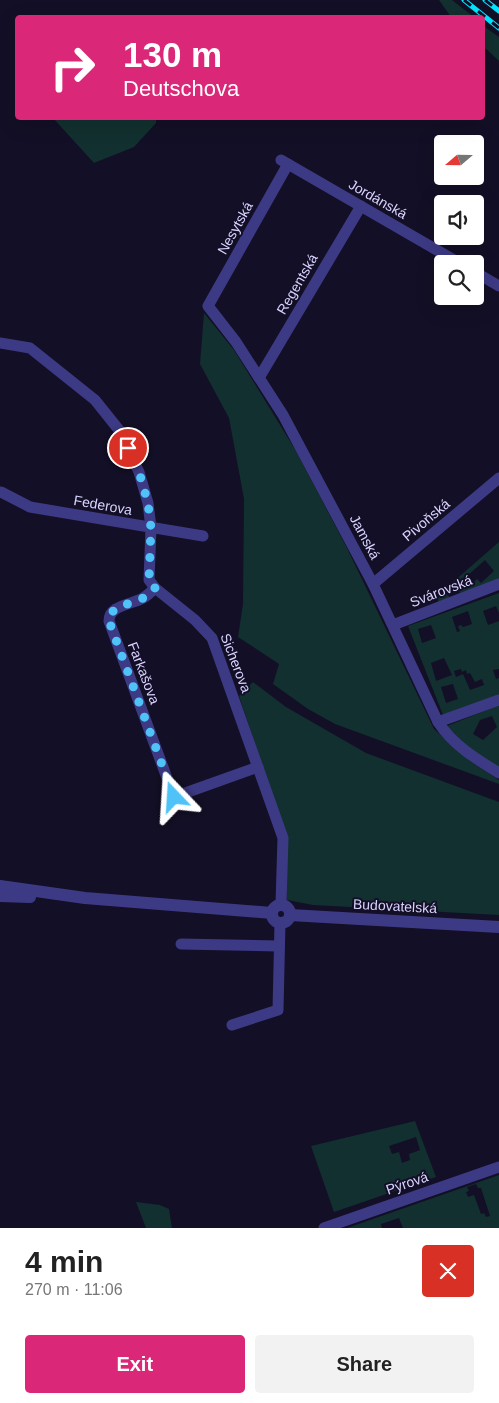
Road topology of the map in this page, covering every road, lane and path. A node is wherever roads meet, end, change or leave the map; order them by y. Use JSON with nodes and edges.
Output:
{"nodes":[{"id":1,"x":284,"y":162,"type":"joint"},
{"id":2,"x":361,"y":206,"type":"junction"},
{"id":3,"x":445,"y":255,"type":"edge"},
{"id":4,"x":484,"y":277,"type":"edge"},
{"id":5,"x":499,"y":286,"type":"edge"},
{"id":6,"x":208,"y":306,"type":"joint"},
{"id":7,"x":0,"y":343,"type":"edge"},
{"id":8,"x":260,"y":378,"type":"junction"},
{"id":9,"x":499,"y":478,"type":"edge"},
{"id":10,"x":1,"y":492,"type":"dead end"},
{"id":11,"x":151,"y":528,"type":"junction"},
{"id":12,"x":203,"y":536,"type":"dead end"},
{"id":13,"x":373,"y":584,"type":"junction"},
{"id":14,"x":499,"y":584,"type":"edge"},
{"id":15,"x":155,"y":588,"type":"junction"},
{"id":16,"x":393,"y":625,"type":"junction"},
{"id":17,"x":499,"y":700,"type":"edge"},
{"id":18,"x":438,"y":722,"type":"junction"},
{"id":19,"x":258,"y":767,"type":"junction"},
{"id":20,"x":499,"y":773,"type":"edge"},
{"id":21,"x":0,"y":886,"type":"edge"},
{"id":22,"x":0,"y":896,"type":"edge"},
{"id":23,"x":85,"y":898,"type":"junction"},
{"id":24,"x":281,"y":914,"type":"junction"},
{"id":25,"x":499,"y":927,"type":"edge"},
{"id":26,"x":181,"y":944,"type":"dead end"},
{"id":27,"x":278,"y":946,"type":"junction"},
{"id":28,"x":232,"y":1025,"type":"dead end"},
{"id":29,"x":499,"y":1167,"type":"edge"},
{"id":30,"x":324,"y":1228,"type":"edge"}],
"edges":[{"from":1,"to":2,"type":"street","name":"Jordánská"},
{"from":1,"to":6,"type":"street","name":"Nesytská"},
{"from":2,"to":3,"type":"street","name":"Jordánská"},
{"from":2,"to":8,"type":"street","name":"Regentská"},
{"from":4,"to":5,"type":"street"},
{"from":6,"to":8,"type":"street","name":"Jamská"},
{"from":7,"to":11,"type":"street"},
{"from":8,"to":13,"type":"street","name":"Jamská"},
{"from":9,"to":13,"type":"street","name":"Pivoňská"},
{"from":10,"to":11,"type":"street","name":"Federova"},
{"from":11,"to":12,"type":"street","name":"Federova"},
{"from":11,"to":15,"type":"street"},
{"from":13,"to":16,"type":"street","name":"Jamská"},
{"from":14,"to":16,"type":"street","name":"Svárovská"},
{"from":15,"to":19,"type":"street","name":"Sicherova"},
{"from":15,"to":19,"type":"street","name":"Farkašova"},
{"from":16,"to":18,"type":"street","name":"Jamská"},
{"from":17,"to":18,"type":"street"},
{"from":18,"to":20,"type":"street","name":"Jamská"},
{"from":19,"to":24,"type":"street","name":"Sicherova"},
{"from":21,"to":23,"type":"street","name":"Budovatelská"},
{"from":22,"to":23,"type":"street","name":"Budovatelská"},
{"from":23,"to":24,"type":"street","name":"Budovatelská"},
{"from":24,"to":25,"type":"street","name":"Budovatelská"},
{"from":24,"to":27,"type":"street","name":"Sicherova"},
{"from":26,"to":27,"type":"street"},
{"from":27,"to":28,"type":"street","name":"Sicherova"},
{"from":29,"to":30,"type":"street","name":"Pýrová"}]}
